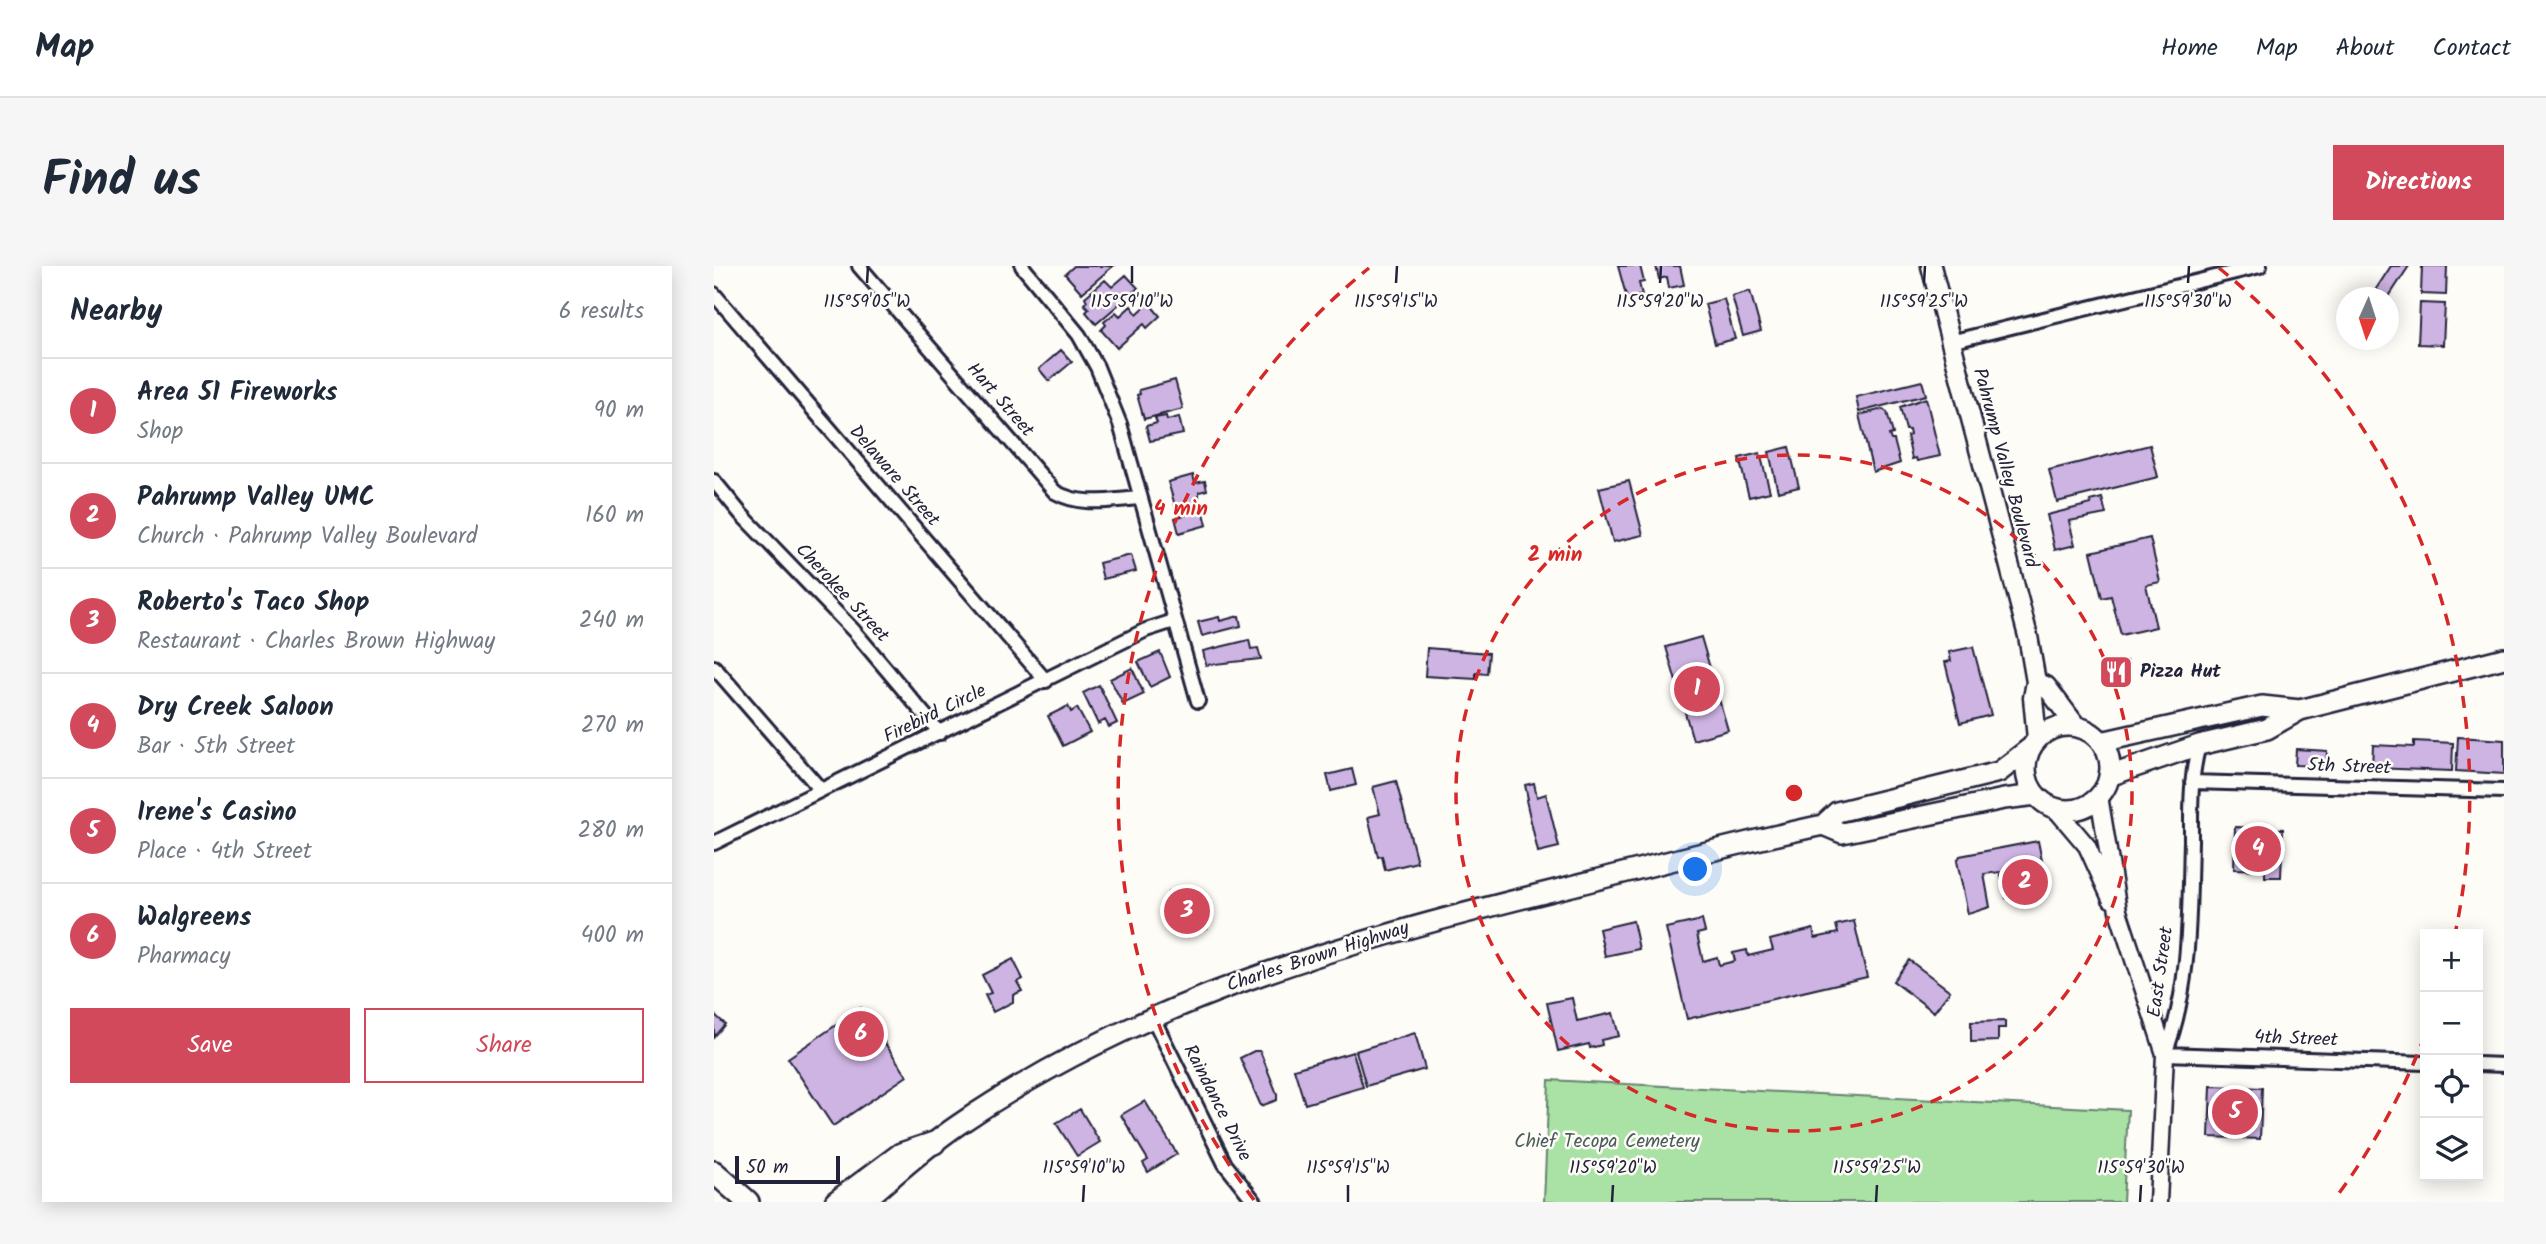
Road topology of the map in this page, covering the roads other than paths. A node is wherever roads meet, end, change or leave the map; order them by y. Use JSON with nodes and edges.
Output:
{"nodes":[{"id":1,"x":859,"y":266,"type":"edge"},
{"id":2,"x":1021,"y":266,"type":"edge"},
{"id":3,"x":1931,"y":266,"type":"edge"},
{"id":4,"x":2260,"y":266,"type":"edge"},
{"id":5,"x":714,"y":294,"type":"edge"},
{"id":6,"x":1950,"y":342,"type":"junction"},
{"id":7,"x":714,"y":481,"type":"edge"},
{"id":8,"x":1140,"y":498,"type":"junction"},
{"id":9,"x":1174,"y":621,"type":"junction"},
{"id":10,"x":2504,"y":659,"type":"edge"},
{"id":11,"x":714,"y":667,"type":"edge"},
{"id":12,"x":1046,"y":681,"type":"junction"},
{"id":13,"x":2036,"y":682,"type":"junction"},
{"id":14,"x":1198,"y":701,"type":"dead end"},
{"id":15,"x":2300,"y":710,"type":"junction"},
{"id":16,"x":2076,"y":726,"type":"junction"},
{"id":17,"x":940,"y":733,"type":"junction"},
{"id":18,"x":2101,"y":742,"type":"junction"},
{"id":19,"x":2034,"y":743,"type":"junction"},
{"id":20,"x":2199,"y":746,"type":"junction"},
{"id":21,"x":2109,"y":776,"type":"junction"},
{"id":22,"x":2192,"y":782,"type":"junction"},
{"id":23,"x":821,"y":790,"type":"junction"},
{"id":24,"x":2504,"y":791,"type":"edge"},
{"id":25,"x":2036,"y":795,"type":"junction"},
{"id":26,"x":2099,"y":796,"type":"junction"},
{"id":27,"x":2054,"y":807,"type":"junction"},
{"id":28,"x":1822,"y":825,"type":"junction"},
{"id":29,"x":714,"y":843,"type":"edge"},
{"id":30,"x":2118,"y":911,"type":"junction"},
{"id":31,"x":1152,"y":1016,"type":"junction"},
{"id":32,"x":2165,"y":1054,"type":"junction"},
{"id":33,"x":2420,"y":1063,"type":"edge"},
{"id":34,"x":2483,"y":1065,"type":"edge"},
{"id":35,"x":2504,"y":1065,"type":"edge"},
{"id":36,"x":933,"y":1143,"type":"junction"},
{"id":37,"x":714,"y":1172,"type":"edge"},
{"id":38,"x":742,"y":1197,"type":"edge"},
{"id":39,"x":763,"y":1202,"type":"edge"},
{"id":40,"x":836,"y":1202,"type":"edge"},
{"id":41,"x":863,"y":1202,"type":"edge"},
{"id":42,"x":1255,"y":1202,"type":"edge"},
{"id":43,"x":2158,"y":1202,"type":"edge"}],
"edges":[{"from":1,"to":8,"type":"street","name":"Hart Street"},
{"from":2,"to":8,"type":"street"},
{"from":3,"to":6,"type":"main road","name":"Pahrump Valley Boulevard"},
{"from":4,"to":6,"type":"street"},
{"from":5,"to":12,"type":"street","name":"Delaware Street"},
{"from":6,"to":13,"type":"main road","name":"Pahrump Valley Boulevard"},
{"from":7,"to":17,"type":"street","name":"Cherokee Street"},
{"from":8,"to":9,"type":"street"},
{"from":9,"to":12,"type":"street","name":"Firebird Circle"},
{"from":9,"to":14,"type":"street"},
{"from":10,"to":15,"type":"main road"},
{"from":11,"to":23,"type":"street"},
{"from":12,"to":17,"type":"street","name":"Firebird Circle"},
{"from":13,"to":16,"type":"main road"},
{"from":13,"to":19,"type":"main road","name":"Pahrump Valley Boulevard"},
{"from":15,"to":18,"type":"main road"},
{"from":15,"to":20,"type":"main road"},
{"from":16,"to":18,"type":"main road"},
{"from":16,"to":19,"type":"main road"},
{"from":17,"to":23,"type":"street","name":"Firebird Circle"},
{"from":18,"to":21,"type":"main road"},
{"from":19,"to":25,"type":"main road"},
{"from":19,"to":28,"type":"main road","name":"Charles Brown Highway"},
{"from":20,"to":21,"type":"main road"},
{"from":20,"to":22,"type":"street","name":"East Street"},
{"from":21,"to":26,"type":"main road"},
{"from":22,"to":24,"type":"street","name":"5th Street"},
{"from":22,"to":32,"type":"street","name":"East Street"},
{"from":23,"to":29,"type":"street","name":"Firebird Circle"},
{"from":25,"to":27,"type":"main road"},
{"from":25,"to":28,"type":"main road","name":"Charles Brown Highway"},
{"from":26,"to":27,"type":"main road"},
{"from":26,"to":30,"type":"street"},
{"from":27,"to":30,"type":"street"},
{"from":28,"to":31,"type":"main road","name":"Charles Brown Highway"},
{"from":30,"to":32,"type":"street"},
{"from":31,"to":36,"type":"main road","name":"Charles Brown Highway"},
{"from":31,"to":42,"type":"street","name":"Raindance Drive"},
{"from":32,"to":33,"type":"street","name":"4th Street"},
{"from":32,"to":43,"type":"street","name":"East Street"},
{"from":34,"to":35,"type":"street"},
{"from":36,"to":40,"type":"highway"},
{"from":36,"to":41,"type":"main road","name":"Charles Brown Highway"},
{"from":37,"to":38,"type":"highway"},
{"from":38,"to":39,"type":"highway"}]}
